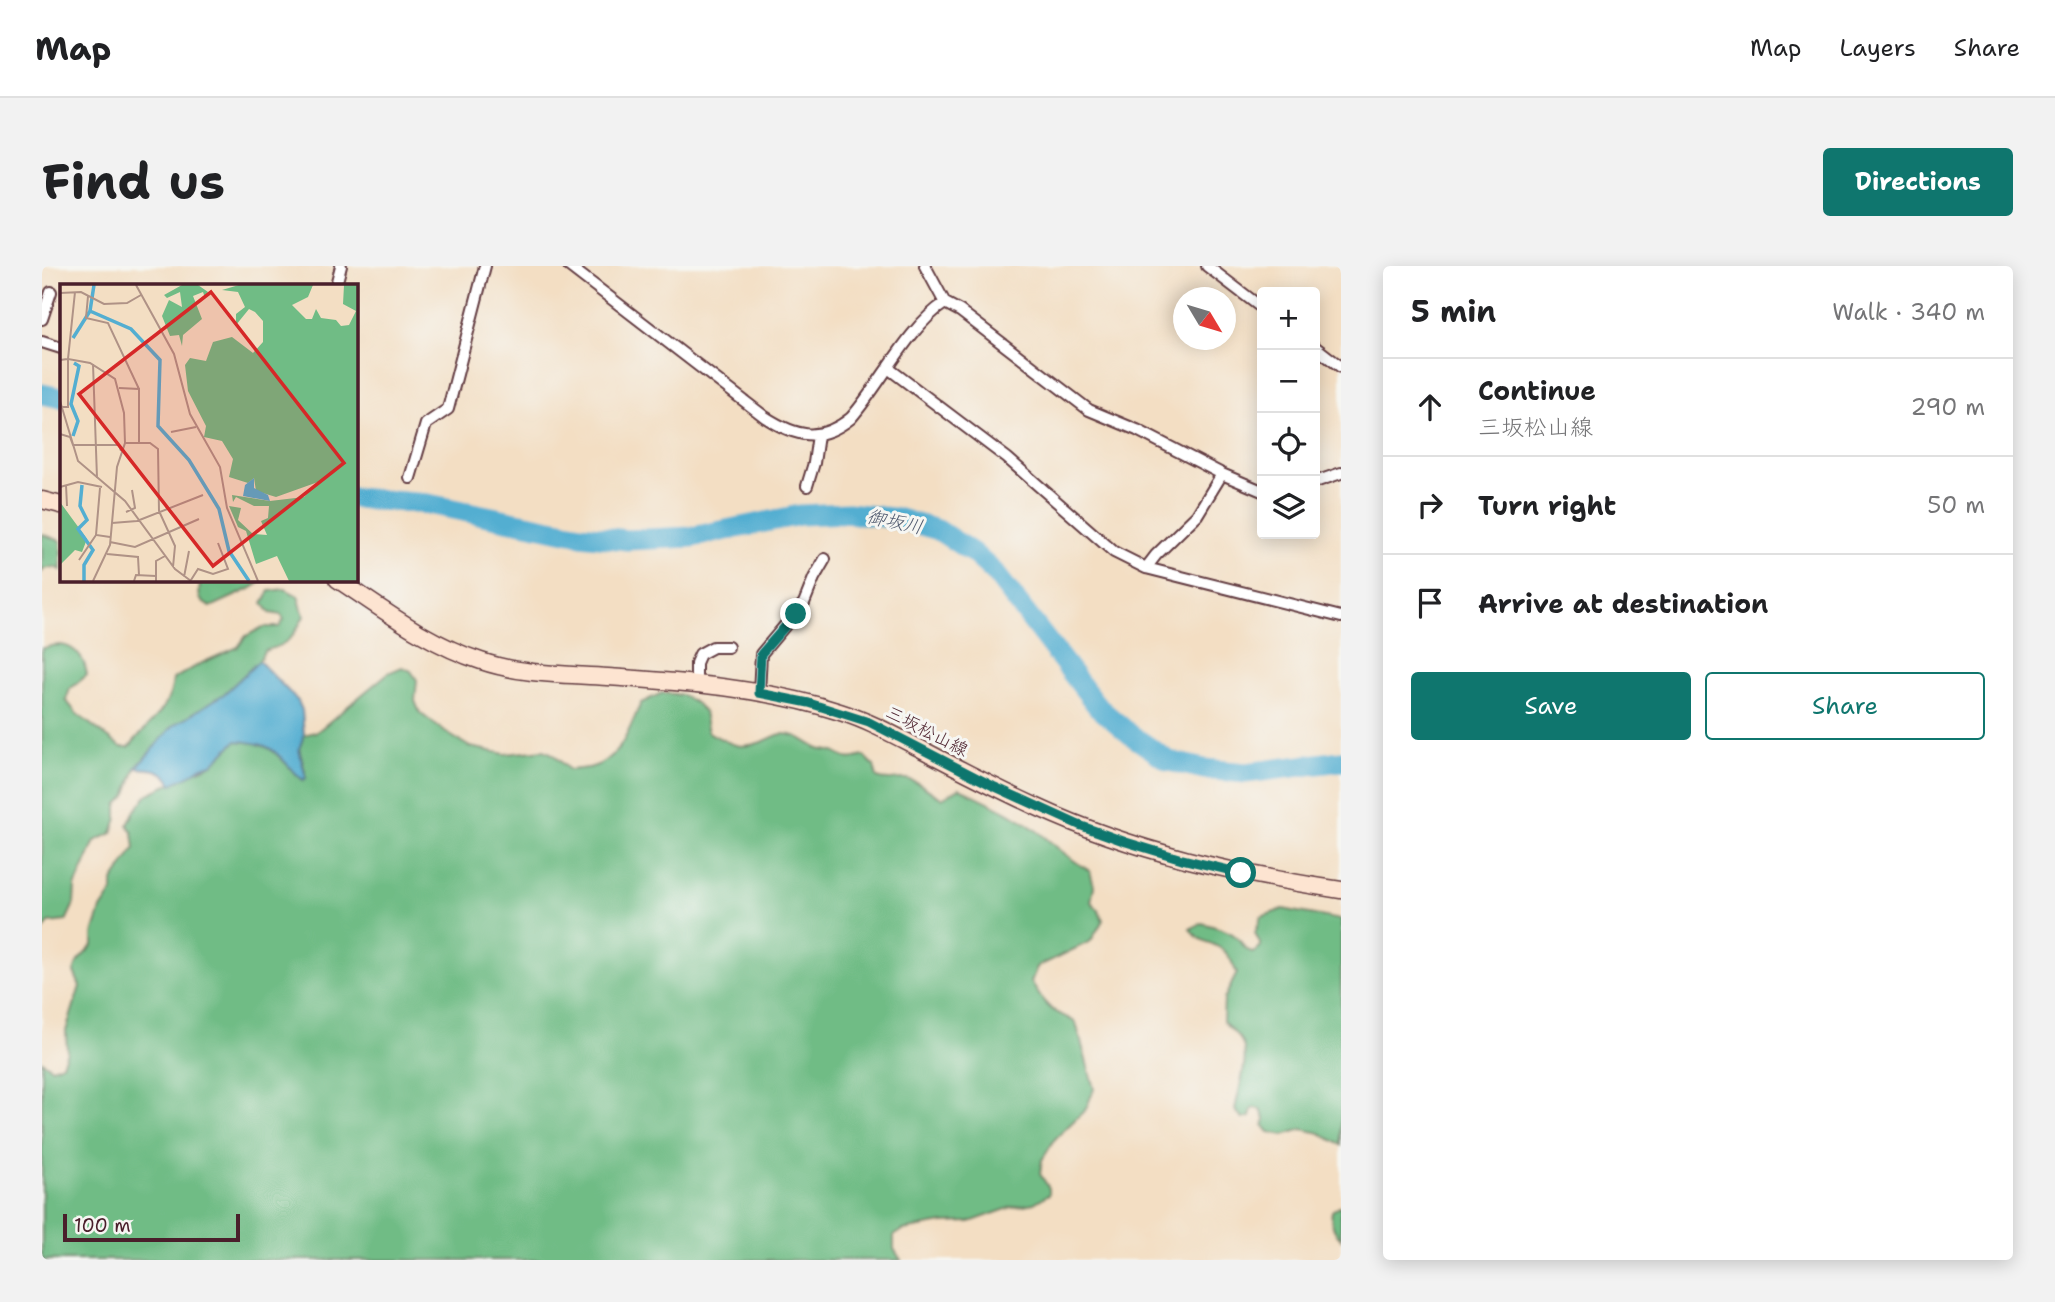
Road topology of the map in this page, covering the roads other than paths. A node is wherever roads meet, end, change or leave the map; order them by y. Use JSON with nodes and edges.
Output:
{"nodes":[{"id":1,"x":341,"y":266,"type":"edge"},
{"id":2,"x":485,"y":266,"type":"edge"},
{"id":3,"x":569,"y":266,"type":"edge"},
{"id":4,"x":925,"y":266,"type":"edge"},
{"id":5,"x":1207,"y":266,"type":"edge"},
{"id":6,"x":336,"y":284,"type":"edge"},
{"id":7,"x":51,"y":292,"type":"dead end"},
{"id":8,"x":945,"y":303,"type":"junction"},
{"id":9,"x":1257,"y":304,"type":"edge"},
{"id":10,"x":42,"y":319,"type":"edge"},
{"id":11,"x":42,"y":342,"type":"edge"},
{"id":12,"x":60,"y":348,"type":"edge"},
{"id":13,"x":1319,"y":350,"type":"edge"},
{"id":14,"x":1341,"y":367,"type":"edge"},
{"id":15,"x":888,"y":368,"type":"junction"},
{"id":16,"x":818,"y":435,"type":"junction"},
{"id":17,"x":1341,"y":473,"type":"edge"},
{"id":18,"x":1222,"y":474,"type":"junction"},
{"id":19,"x":410,"y":478,"type":"dead end"},
{"id":20,"x":1320,"y":480,"type":"edge"},
{"id":21,"x":807,"y":486,"type":"dead end"},
{"id":22,"x":1257,"y":489,"type":"edge"},
{"id":23,"x":42,"y":500,"type":"edge"},
{"id":24,"x":60,"y":505,"type":"edge"},
{"id":25,"x":825,"y":559,"type":"dead end"},
{"id":26,"x":1146,"y":569,"type":"junction"},
{"id":27,"x":341,"y":581,"type":"edge"},
{"id":28,"x":1341,"y":617,"type":"edge"},
{"id":29,"x":728,"y":647,"type":"dead end"},
{"id":30,"x":696,"y":684,"type":"junction"},
{"id":31,"x":759,"y":693,"type":"junction"},
{"id":32,"x":1341,"y":890,"type":"edge"}],
"edges":[{"from":1,"to":6,"type":"street"},
{"from":2,"to":19,"type":"street"},
{"from":3,"to":16,"type":"street"},
{"from":4,"to":8,"type":"street"},
{"from":5,"to":9,"type":"street"},
{"from":7,"to":10,"type":"street"},
{"from":8,"to":15,"type":"street"},
{"from":8,"to":18,"type":"street"},
{"from":11,"to":12,"type":"street"},
{"from":13,"to":14,"type":"street"},
{"from":15,"to":16,"type":"street"},
{"from":15,"to":26,"type":"street"},
{"from":16,"to":21,"type":"street"},
{"from":17,"to":20,"type":"street"},
{"from":18,"to":22,"type":"street"},
{"from":18,"to":26,"type":"street"},
{"from":23,"to":24,"type":"main road"},
{"from":25,"to":31,"type":"street"},
{"from":26,"to":28,"type":"street"},
{"from":27,"to":30,"type":"main road","name":"三坂松山線"},
{"from":29,"to":30,"type":"street"},
{"from":30,"to":31,"type":"main road","name":"三坂松山線"},
{"from":31,"to":32,"type":"main road","name":"三坂松山線"}]}
